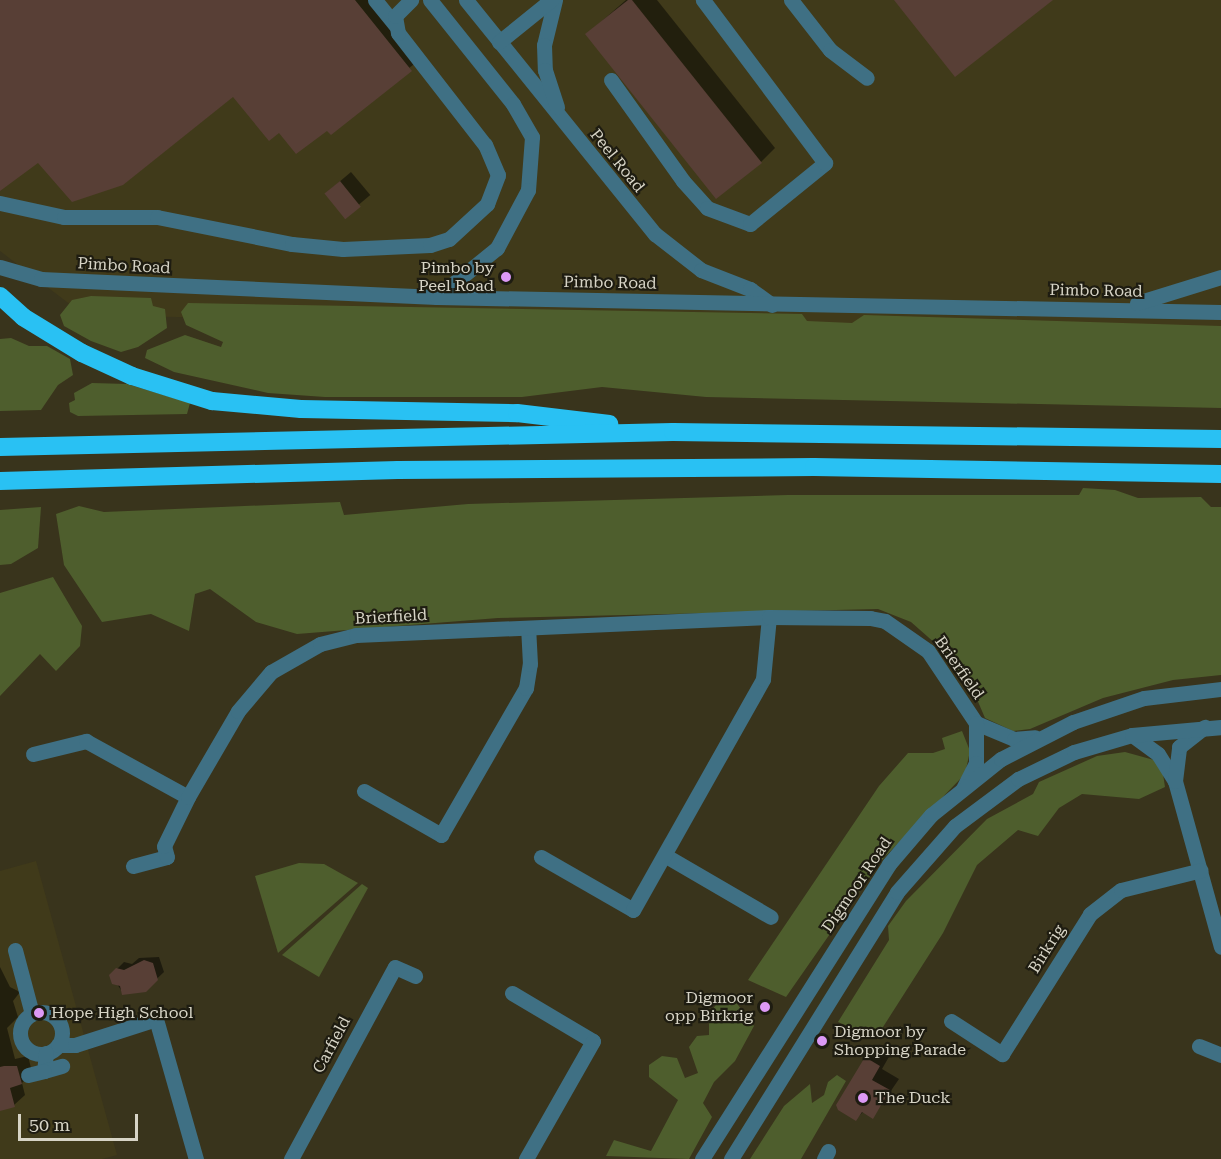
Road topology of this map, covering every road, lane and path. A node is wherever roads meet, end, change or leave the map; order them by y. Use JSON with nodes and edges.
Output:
{"nodes":[{"id":1,"x":375,"y":0,"type":"edge"},
{"id":2,"x":411,"y":0,"type":"edge"},
{"id":3,"x":430,"y":0,"type":"edge"},
{"id":4,"x":466,"y":0,"type":"edge"},
{"id":5,"x":553,"y":0,"type":"edge"},
{"id":6,"x":703,"y":0,"type":"edge"},
{"id":7,"x":791,"y":0,"type":"edge"},
{"id":8,"x":395,"y":25,"type":"junction"},
{"id":9,"x":499,"y":42,"type":"junction"},
{"id":10,"x":867,"y":78,"type":"dead end"},
{"id":11,"x":611,"y":80,"type":"dead end"},
{"id":12,"x":570,"y":131,"type":"junction"},
{"id":13,"x":0,"y":203,"type":"edge"},
{"id":14,"x":0,"y":267,"type":"edge"},
{"id":15,"x":1221,"y":277,"type":"edge"},
{"id":16,"x":0,"y":296,"type":"edge"},
{"id":17,"x":437,"y":297,"type":"junction"},
{"id":18,"x":772,"y":305,"type":"junction"},
{"id":19,"x":1111,"y":309,"type":"junction"},
{"id":20,"x":1221,"y":312,"type":"edge"},
{"id":21,"x":673,"y":432,"type":"junction"},
{"id":22,"x":1221,"y":439,"type":"edge"},
{"id":23,"x":0,"y":447,"type":"edge"},
{"id":24,"x":1221,"y":474,"type":"edge"},
{"id":25,"x":6,"y":482,"type":"edge"},
{"id":26,"x":770,"y":617,"type":"junction"},
{"id":27,"x":528,"y":630,"type":"junction"},
{"id":28,"x":1221,"y":689,"type":"edge"},
{"id":29,"x":976,"y":723,"type":"junction"},
{"id":30,"x":1213,"y":727,"type":"edge"},
{"id":31,"x":1132,"y":735,"type":"junction"},
{"id":32,"x":1042,"y":737,"type":"junction"},
{"id":33,"x":33,"y":754,"type":"dead end"},
{"id":34,"x":1175,"y":781,"type":"junction"},
{"id":35,"x":963,"y":789,"type":"junction"},
{"id":36,"x":364,"y":791,"type":"dead end"},
{"id":37,"x":188,"y":797,"type":"junction"},
{"id":38,"x":666,"y":856,"type":"junction"},
{"id":39,"x":541,"y":857,"type":"dead end"},
{"id":40,"x":133,"y":866,"type":"dead end"},
{"id":41,"x":1201,"y":870,"type":"junction"},
{"id":42,"x":771,"y":917,"type":"dead end"},
{"id":43,"x":1221,"y":947,"type":"edge"},
{"id":44,"x":15,"y":950,"type":"dead end"},
{"id":45,"x":415,"y":976,"type":"dead end"},
{"id":46,"x":512,"y":993,"type":"dead end"},
{"id":47,"x":32,"y":1014,"type":"junction"},
{"id":48,"x":951,"y":1021,"type":"dead end"},
{"id":49,"x":1199,"y":1046,"type":"dead end"},
{"id":50,"x":52,"y":1049,"type":"junction"},
{"id":51,"x":1221,"y":1055,"type":"edge"},
{"id":52,"x":62,"y":1066,"type":"dead end"},
{"id":53,"x":44,"y":1071,"type":"junction"},
{"id":54,"x":28,"y":1075,"type":"dead end"},
{"id":55,"x":196,"y":1159,"type":"edge"},
{"id":56,"x":291,"y":1159,"type":"edge"},
{"id":57,"x":526,"y":1159,"type":"edge"},
{"id":58,"x":702,"y":1159,"type":"edge"},
{"id":59,"x":730,"y":1159,"type":"edge"}],
"edges":[{"from":1,"to":8,"type":"street"},
{"from":2,"to":8,"type":"street"},
{"from":3,"to":17,"type":"street"},
{"from":4,"to":9,"type":"street","name":"Peel Road"},
{"from":5,"to":9,"type":"street"},
{"from":5,"to":12,"type":"street"},
{"from":6,"to":11,"type":"street"},
{"from":7,"to":10,"type":"street"},
{"from":8,"to":13,"type":"street"},
{"from":9,"to":12,"type":"street","name":"Peel Road"},
{"from":12,"to":18,"type":"street","name":"Peel Road"},
{"from":14,"to":17,"type":"street","name":"Pimbo Road"},
{"from":15,"to":19,"type":"street"},
{"from":16,"to":21,"type":"highway"},
{"from":17,"to":18,"type":"street","name":"Pimbo Road"},
{"from":18,"to":19,"type":"street","name":"Pimbo Road"},
{"from":19,"to":20,"type":"street","name":"Pimbo Road"},
{"from":21,"to":22,"type":"highway"},
{"from":21,"to":23,"type":"highway"},
{"from":24,"to":25,"type":"highway"},
{"from":26,"to":27,"type":"street","name":"Brierfield"},
{"from":26,"to":29,"type":"street","name":"Brierfield"},
{"from":26,"to":38,"type":"street"},
{"from":27,"to":36,"type":"street"},
{"from":27,"to":37,"type":"street","name":"Brierfield"},
{"from":28,"to":32,"type":"street","name":"Digmoor Road"},
{"from":29,"to":32,"type":"street","name":"Brierfield"},
{"from":29,"to":35,"type":"street","name":"Brierfield"},
{"from":30,"to":31,"type":"street"},
{"from":30,"to":34,"type":"street"},
{"from":31,"to":34,"type":"street"},
{"from":31,"to":59,"type":"street"},
{"from":32,"to":35,"type":"street","name":"Digmoor Road"},
{"from":33,"to":37,"type":"street"},
{"from":34,"to":41,"type":"street"},
{"from":35,"to":58,"type":"street","name":"Digmoor Road"},
{"from":37,"to":40,"type":"street","name":"Brierfield"},
{"from":38,"to":39,"type":"street"},
{"from":38,"to":42,"type":"street"},
{"from":41,"to":43,"type":"street"},
{"from":41,"to":48,"type":"street","name":"Birkrig"},
{"from":44,"to":47,"type":"street"},
{"from":45,"to":56,"type":"street","name":"Carfield"},
{"from":46,"to":57,"type":"street"},
{"from":47,"to":50,"type":"street"},
{"from":47,"to":50,"type":"street"},
{"from":49,"to":51,"type":"street"},
{"from":50,"to":53,"type":"street"},
{"from":50,"to":55,"type":"street"},
{"from":52,"to":53,"type":"street"},
{"from":53,"to":54,"type":"street"}]}
